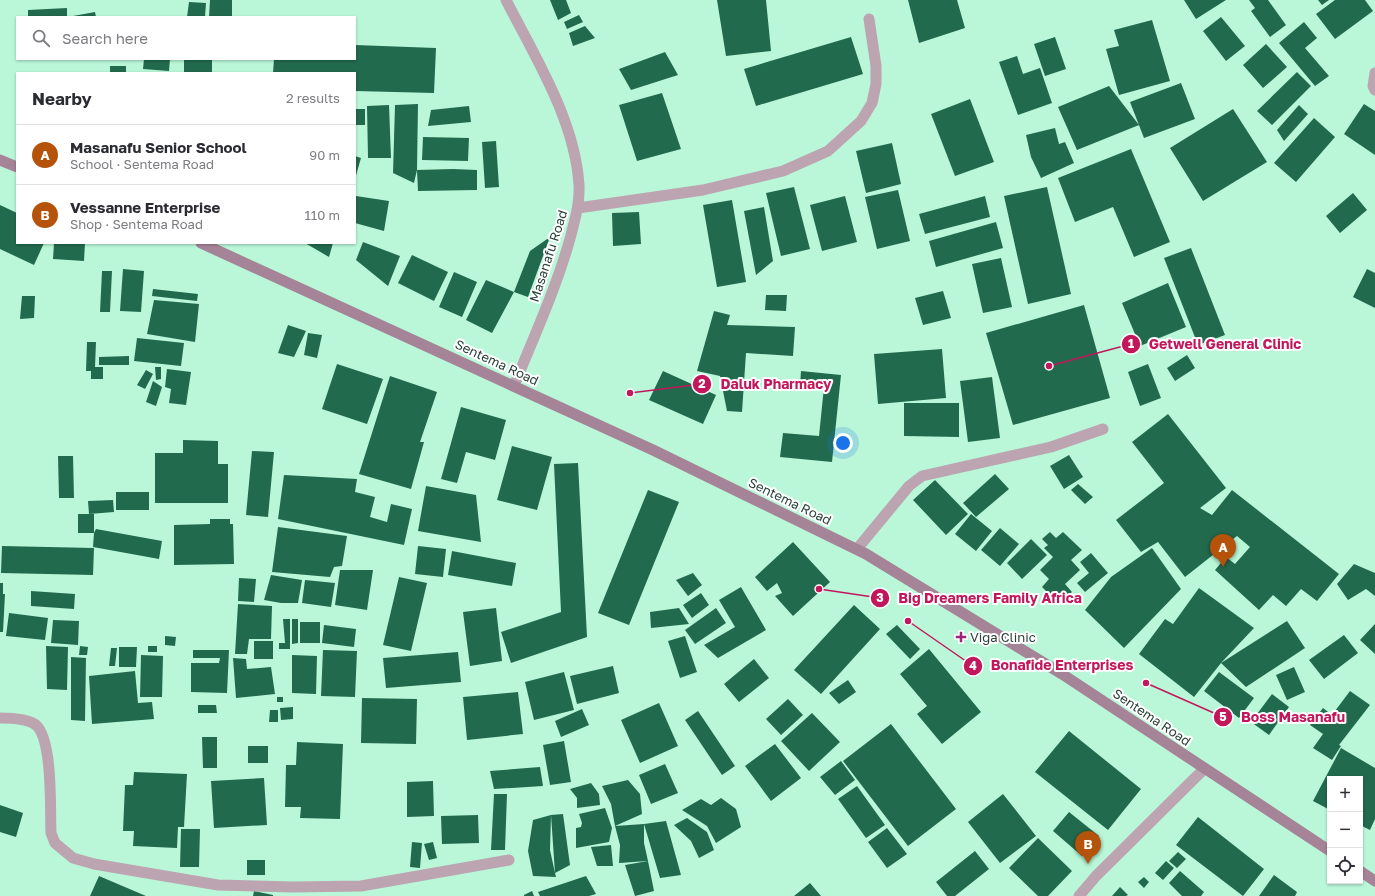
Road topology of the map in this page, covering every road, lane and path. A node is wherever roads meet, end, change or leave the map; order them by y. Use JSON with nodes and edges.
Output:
{"nodes":[{"id":1,"x":506,"y":0,"type":"edge"},
{"id":2,"x":869,"y":19,"type":"dead end"},
{"id":3,"x":1375,"y":73,"type":"edge"},
{"id":4,"x":1375,"y":90,"type":"edge"},
{"id":5,"x":0,"y":160,"type":"edge"},
{"id":6,"x":16,"y":167,"type":"edge"},
{"id":7,"x":578,"y":208,"type":"junction"},
{"id":8,"x":202,"y":244,"type":"edge"},
{"id":9,"x":514,"y":386,"type":"junction"},
{"id":10,"x":1103,"y":430,"type":"dead end"},
{"id":11,"x":857,"y":549,"type":"junction"},
{"id":12,"x":0,"y":718,"type":"edge"},
{"id":13,"x":1204,"y":769,"type":"junction"},
{"id":14,"x":1327,"y":849,"type":"edge"},
{"id":15,"x":509,"y":860,"type":"dead end"},
{"id":16,"x":1363,"y":873,"type":"edge"},
{"id":17,"x":1375,"y":880,"type":"edge"},
{"id":18,"x":1079,"y":896,"type":"edge"}],
"edges":[{"from":1,"to":7,"type":"street","name":"Masanafu Road"},
{"from":2,"to":7,"type":"street"},
{"from":3,"to":4,"type":"street"},
{"from":5,"to":6,"type":"main road"},
{"from":7,"to":9,"type":"street","name":"Masanafu Road"},
{"from":8,"to":9,"type":"main road","name":"Sentema Road"},
{"from":9,"to":11,"type":"main road","name":"Sentema Road"},
{"from":10,"to":11,"type":"street"},
{"from":11,"to":13,"type":"main road","name":"Sentema Road"},
{"from":12,"to":15,"type":"street"},
{"from":13,"to":14,"type":"main road","name":"Sentema Road"},
{"from":13,"to":18,"type":"street"},
{"from":16,"to":17,"type":"main road"}]}
